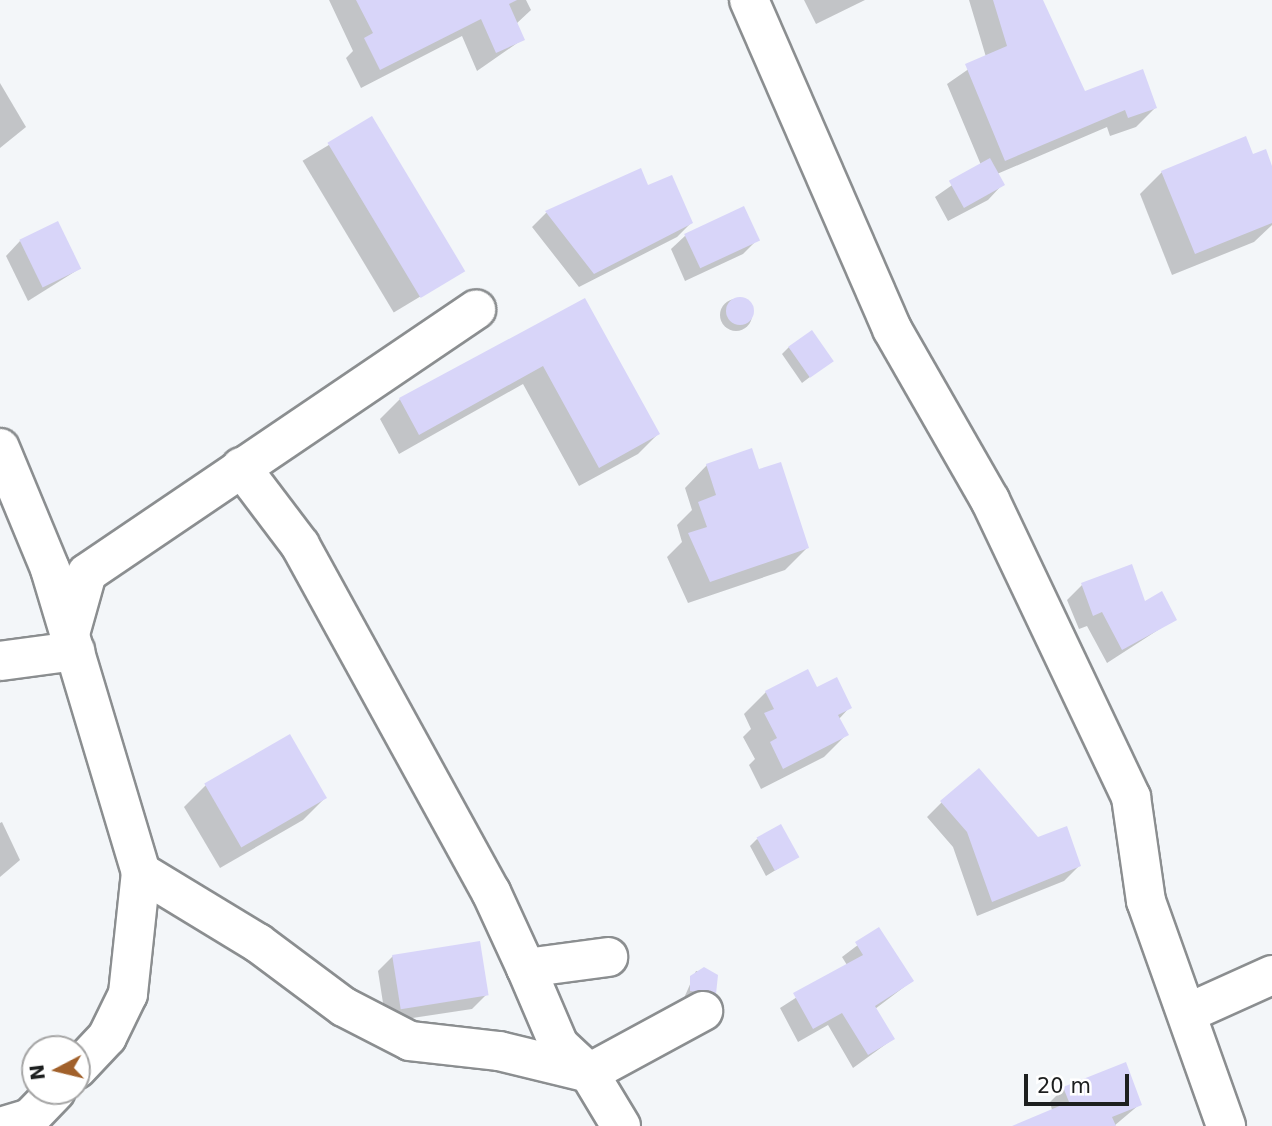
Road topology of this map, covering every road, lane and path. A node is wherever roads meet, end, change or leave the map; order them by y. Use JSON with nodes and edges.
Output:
{"nodes":[{"id":1,"x":749,"y":0,"type":"edge"},
{"id":2,"x":476,"y":310,"type":"dead end"},
{"id":3,"x":0,"y":448,"type":"edge"},
{"id":4,"x":241,"y":467,"type":"junction"},
{"id":5,"x":72,"y":642,"type":"junction"},
{"id":6,"x":0,"y":661,"type":"edge"},
{"id":7,"x":141,"y":872,"type":"junction"},
{"id":8,"x":608,"y":957,"type":"dead end"},
{"id":9,"x":526,"y":968,"type":"junction"},
{"id":10,"x":1272,"y":975,"type":"edge"},
{"id":11,"x":703,"y":1011,"type":"dead end"},
{"id":12,"x":1190,"y":1012,"type":"junction"},
{"id":13,"x":91,"y":1054,"type":"edge"},
{"id":14,"x":589,"y":1073,"type":"junction"},
{"id":15,"x":43,"y":1105,"type":"edge"},
{"id":16,"x":4,"y":1126,"type":"edge"},
{"id":17,"x":621,"y":1126,"type":"edge"},
{"id":18,"x":1227,"y":1126,"type":"edge"}],
"edges":[{"from":1,"to":12,"type":"street"},
{"from":2,"to":4,"type":"street"},
{"from":3,"to":5,"type":"street"},
{"from":4,"to":5,"type":"street"},
{"from":4,"to":9,"type":"street"},
{"from":5,"to":6,"type":"street"},
{"from":5,"to":7,"type":"street"},
{"from":7,"to":13,"type":"street"},
{"from":7,"to":14,"type":"street"},
{"from":8,"to":9,"type":"street"},
{"from":9,"to":14,"type":"street"},
{"from":10,"to":12,"type":"street"},
{"from":11,"to":14,"type":"street"},
{"from":12,"to":18,"type":"street"},
{"from":14,"to":17,"type":"street"},
{"from":15,"to":16,"type":"street"}]}
